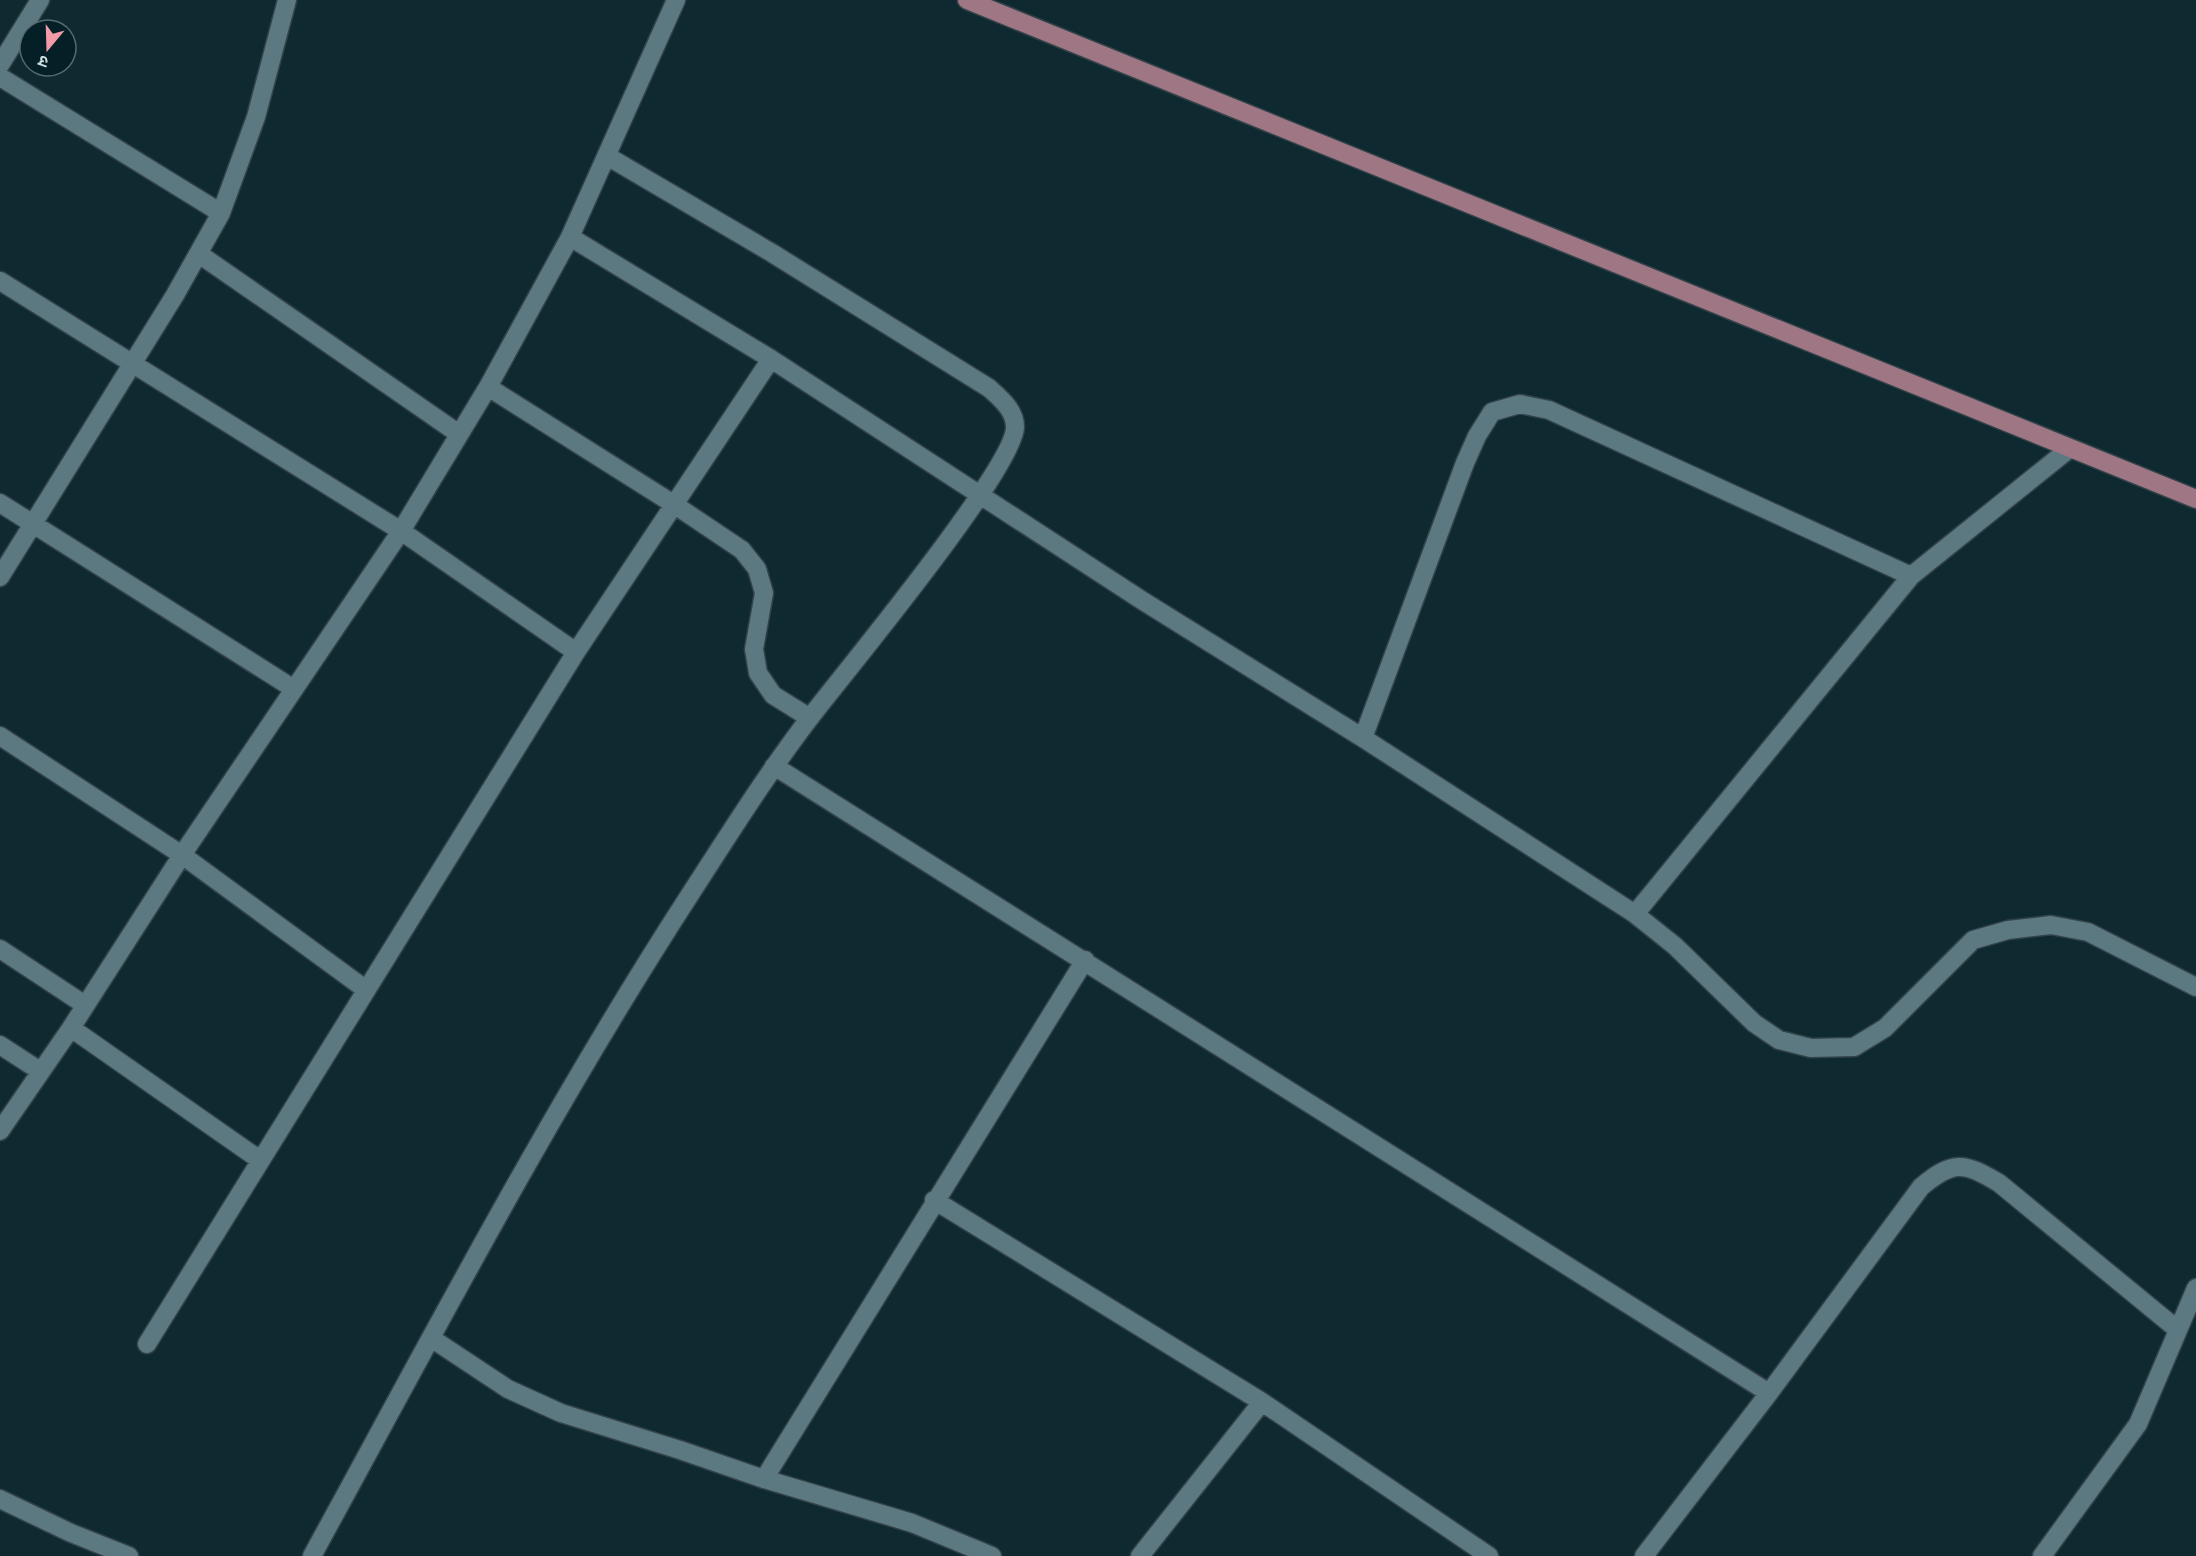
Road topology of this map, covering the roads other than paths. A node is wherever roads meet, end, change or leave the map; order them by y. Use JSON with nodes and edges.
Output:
{"nodes":[{"id":1,"x":40,"y":0,"type":"edge"},
{"id":2,"x":287,"y":0,"type":"edge"},
{"id":3,"x":676,"y":0,"type":"edge"},
{"id":4,"x":967,"y":0,"type":"edge"},
{"id":5,"x":0,"y":65,"type":"edge"},
{"id":6,"x":0,"y":77,"type":"edge"},
{"id":7,"x":607,"y":156,"type":"junction"},
{"id":8,"x":221,"y":213,"type":"junction"},
{"id":9,"x":570,"y":237,"type":"junction"},
{"id":10,"x":199,"y":254,"type":"junction"},
{"id":11,"x":0,"y":281,"type":"edge"},
{"id":12,"x":771,"y":358,"type":"junction"},
{"id":13,"x":132,"y":364,"type":"junction"},
{"id":14,"x":488,"y":387,"type":"junction"},
{"id":15,"x":459,"y":434,"type":"junction"},
{"id":16,"x":2069,"y":449,"type":"junction"},
{"id":17,"x":980,"y":495,"type":"junction"},
{"id":18,"x":2196,"y":498,"type":"edge"},
{"id":19,"x":0,"y":503,"type":"edge"},
{"id":20,"x":675,"y":505,"type":"junction"},
{"id":21,"x":33,"y":524,"type":"junction"},
{"id":22,"x":401,"y":531,"type":"junction"},
{"id":23,"x":1911,"y":576,"type":"junction"},
{"id":24,"x":0,"y":577,"type":"edge"},
{"id":25,"x":576,"y":652,"type":"junction"},
{"id":26,"x":294,"y":689,"type":"junction"},
{"id":27,"x":810,"y":718,"type":"junction"},
{"id":28,"x":0,"y":736,"type":"edge"},
{"id":29,"x":1363,"y":738,"type":"junction"},
{"id":30,"x":774,"y":766,"type":"junction"},
{"id":31,"x":182,"y":855,"type":"junction"},
{"id":32,"x":1635,"y":914,"type":"junction"},
{"id":33,"x":0,"y":949,"type":"edge"},
{"id":34,"x":1085,"y":960,"type":"junction"},
{"id":35,"x":2196,"y":987,"type":"edge"},
{"id":36,"x":365,"y":989,"type":"junction"},
{"id":37,"x":85,"y":1005,"type":"junction"},
{"id":38,"x":71,"y":1028,"type":"junction"},
{"id":39,"x":0,"y":1045,"type":"edge"},
{"id":40,"x":40,"y":1071,"type":"junction"},
{"id":41,"x":0,"y":1131,"type":"edge"},
{"id":42,"x":260,"y":1160,"type":"junction"},
{"id":43,"x":934,"y":1200,"type":"junction"},
{"id":44,"x":2196,"y":1288,"type":"edge"},
{"id":45,"x":2178,"y":1330,"type":"junction"},
{"id":46,"x":431,"y":1338,"type":"junction"},
{"id":47,"x":147,"y":1344,"type":"dead end"},
{"id":48,"x":1769,"y":1393,"type":"junction"},
{"id":49,"x":1262,"y":1402,"type":"junction"},
{"id":50,"x":764,"y":1479,"type":"junction"},
{"id":51,"x":0,"y":1499,"type":"edge"},
{"id":52,"x":129,"y":1556,"type":"edge"},
{"id":53,"x":312,"y":1556,"type":"edge"},
{"id":54,"x":993,"y":1556,"type":"edge"},
{"id":55,"x":1140,"y":1556,"type":"edge"},
{"id":56,"x":1489,"y":1556,"type":"edge"},
{"id":57,"x":1644,"y":1556,"type":"edge"},
{"id":58,"x":2042,"y":1556,"type":"edge"}],
"edges":[{"from":1,"to":5,"type":"street"},
{"from":2,"to":8,"type":"street"},
{"from":3,"to":7,"type":"street"},
{"from":4,"to":16,"type":"main road"},
{"from":6,"to":8,"type":"street"},
{"from":7,"to":9,"type":"street"},
{"from":7,"to":17,"type":"street"},
{"from":8,"to":10,"type":"street"},
{"from":9,"to":12,"type":"street"},
{"from":9,"to":14,"type":"street"},
{"from":10,"to":13,"type":"street"},
{"from":10,"to":15,"type":"street"},
{"from":11,"to":13,"type":"street"},
{"from":12,"to":17,"type":"street"},
{"from":12,"to":20,"type":"street"},
{"from":13,"to":21,"type":"street"},
{"from":13,"to":22,"type":"street"},
{"from":14,"to":15,"type":"street"},
{"from":14,"to":20,"type":"street"},
{"from":15,"to":22,"type":"street"},
{"from":16,"to":18,"type":"main road"},
{"from":16,"to":23,"type":"street"},
{"from":17,"to":27,"type":"street"},
{"from":17,"to":29,"type":"street"},
{"from":19,"to":21,"type":"street"},
{"from":20,"to":25,"type":"street"},
{"from":20,"to":27,"type":"street"},
{"from":21,"to":24,"type":"street"},
{"from":21,"to":26,"type":"street"},
{"from":22,"to":25,"type":"street"},
{"from":22,"to":26,"type":"street"},
{"from":23,"to":29,"type":"street"},
{"from":23,"to":32,"type":"street"},
{"from":25,"to":36,"type":"street"},
{"from":26,"to":31,"type":"street"},
{"from":27,"to":30,"type":"street"},
{"from":28,"to":31,"type":"street"},
{"from":29,"to":32,"type":"street"},
{"from":30,"to":34,"type":"street"},
{"from":30,"to":46,"type":"street"},
{"from":31,"to":36,"type":"street"},
{"from":31,"to":37,"type":"street"},
{"from":32,"to":35,"type":"street"},
{"from":33,"to":37,"type":"street"},
{"from":34,"to":43,"type":"street"},
{"from":34,"to":48,"type":"street"},
{"from":36,"to":42,"type":"street"},
{"from":37,"to":38,"type":"street"},
{"from":38,"to":40,"type":"street"},
{"from":38,"to":42,"type":"street"},
{"from":39,"to":40,"type":"street"},
{"from":40,"to":41,"type":"street"},
{"from":42,"to":47,"type":"street"},
{"from":43,"to":49,"type":"street"},
{"from":43,"to":50,"type":"street"},
{"from":44,"to":45,"type":"street"},
{"from":45,"to":48,"type":"street"},
{"from":45,"to":58,"type":"street"},
{"from":46,"to":50,"type":"street"},
{"from":46,"to":53,"type":"street"},
{"from":48,"to":57,"type":"street"},
{"from":49,"to":55,"type":"street"},
{"from":49,"to":56,"type":"street"},
{"from":50,"to":54,"type":"street"},
{"from":51,"to":52,"type":"street"}]}
